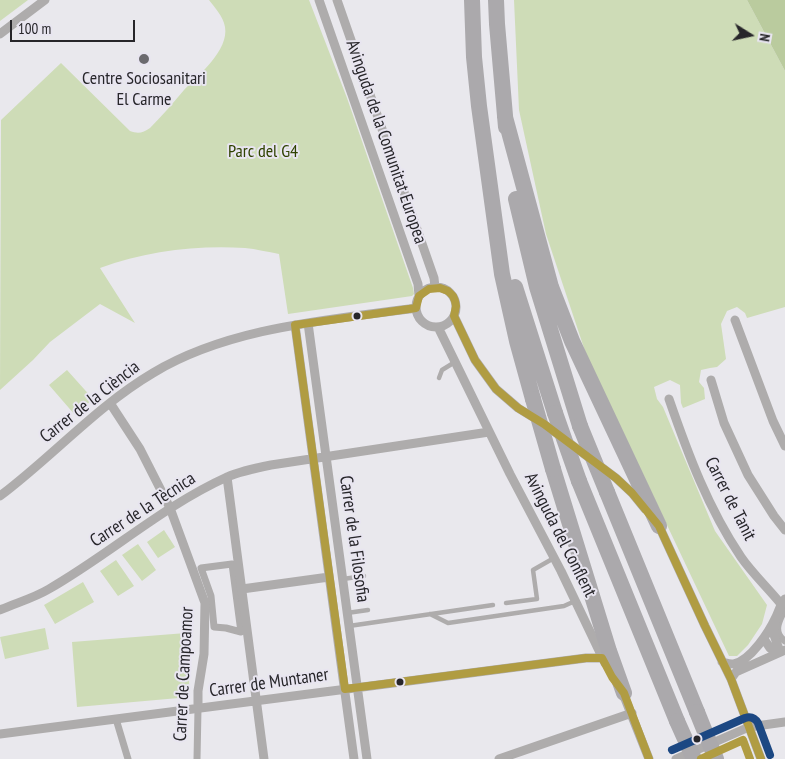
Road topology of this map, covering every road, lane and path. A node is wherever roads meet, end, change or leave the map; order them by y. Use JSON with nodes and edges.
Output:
{"nodes":[{"id":1,"x":45,"y":0,"type":"edge"},
{"id":2,"x":319,"y":0,"type":"edge"},
{"id":3,"x":336,"y":0,"type":"edge"},
{"id":4,"x":472,"y":0,"type":"edge"},
{"id":5,"x":496,"y":0,"type":"edge"},
{"id":6,"x":0,"y":34,"type":"edge"},
{"id":7,"x":505,"y":117,"type":"junction"},
{"id":8,"x":492,"y":198,"type":"junction"},
{"id":9,"x":435,"y":287,"type":"junction"},
{"id":10,"x":419,"y":296,"type":"junction"},
{"id":11,"x":416,"y":308,"type":"junction"},
{"id":12,"x":454,"y":316,"type":"junction"},
{"id":13,"x":735,"y":320,"type":"dead end"},
{"id":14,"x":308,"y":324,"type":"junction"},
{"id":15,"x":295,"y":325,"type":"junction"},
{"id":16,"x":438,"y":328,"type":"junction"},
{"id":17,"x":456,"y":362,"type":"junction"},
{"id":18,"x":439,"y":378,"type":"dead end"},
{"id":19,"x":711,"y":380,"type":"dead end"},
{"id":20,"x":669,"y":399,"type":"dead end"},
{"id":21,"x":110,"y":403,"type":"junction"},
{"id":22,"x":489,"y":432,"type":"junction"},
{"id":23,"x":785,"y":446,"type":"edge"},
{"id":24,"x":326,"y":456,"type":"junction"},
{"id":25,"x":313,"y":458,"type":"junction"},
{"id":26,"x":227,"y":477,"type":"junction"},
{"id":27,"x":0,"y":496,"type":"edge"},
{"id":28,"x":170,"y":508,"type":"junction"},
{"id":29,"x":659,"y":526,"type":"junction"},
{"id":30,"x":785,"y":530,"type":"edge"},
{"id":31,"x":554,"y":558,"type":"junction"},
{"id":32,"x":201,"y":568,"type":"joint"},
{"id":33,"x":364,"y":576,"type":"dead end"},
{"id":34,"x":329,"y":577,"type":"junction"},
{"id":35,"x":342,"y":579,"type":"junction"},
{"id":36,"x":242,"y":589,"type":"junction"},
{"id":37,"x":575,"y":601,"type":"junction"},
{"id":38,"x":506,"y":603,"type":"dead end"},
{"id":39,"x":784,"y":604,"type":"edge"},
{"id":40,"x":493,"y":605,"type":"dead end"},
{"id":41,"x":0,"y":610,"type":"edge"},
{"id":42,"x":368,"y":610,"type":"dead end"},
{"id":43,"x":347,"y":613,"type":"junction"},
{"id":44,"x":430,"y":614,"type":"junction"},
{"id":45,"x":776,"y":617,"type":"junction"},
{"id":46,"x":349,"y":626,"type":"junction"},
{"id":47,"x":764,"y":639,"type":"junction"},
{"id":48,"x":785,"y":641,"type":"edge"},
{"id":49,"x":782,"y":651,"type":"edge"},
{"id":50,"x":602,"y":658,"type":"junction"},
{"id":51,"x":722,"y":662,"type":"junction"},
{"id":52,"x":731,"y":679,"type":"junction"},
{"id":53,"x":357,"y":687,"type":"junction"},
{"id":54,"x":344,"y":689,"type":"junction"},
{"id":55,"x":624,"y":693,"type":"junction"},
{"id":56,"x":257,"y":701,"type":"junction"},
{"id":57,"x":198,"y":709,"type":"junction"},
{"id":58,"x":632,"y":713,"type":"junction"},
{"id":59,"x":116,"y":719,"type":"junction"},
{"id":60,"x":785,"y":722,"type":"edge"},
{"id":61,"x":749,"y":727,"type":"junction"},
{"id":62,"x":0,"y":734,"type":"edge"},
{"id":63,"x":503,"y":758,"type":"edge"},
{"id":64,"x":128,"y":759,"type":"edge"},
{"id":65,"x":197,"y":759,"type":"edge"},
{"id":66,"x":264,"y":759,"type":"edge"},
{"id":67,"x":354,"y":759,"type":"edge"},
{"id":68,"x":367,"y":759,"type":"edge"},
{"id":69,"x":649,"y":759,"type":"edge"},
{"id":70,"x":676,"y":759,"type":"edge"},
{"id":71,"x":694,"y":759,"type":"edge"},
{"id":72,"x":716,"y":759,"type":"edge"},
{"id":73,"x":761,"y":759,"type":"edge"}],
"edges":[{"from":1,"to":6,"type":"street"},
{"from":2,"to":10,"type":"street","name":"Avinguda de la Comunitat Europea"},
{"from":3,"to":9,"type":"street","name":"Avinguda de la Comunitat Europea"},
{"from":4,"to":8,"type":"highway"},
{"from":5,"to":7,"type":"highway"},
{"from":7,"to":29,"type":"highway"},
{"from":7,"to":72,"type":"highway","bridge":true},
{"from":8,"to":55,"type":"highway","bridge":true},
{"from":8,"to":71,"type":"highway","bridge":true},
{"from":9,"to":10,"type":"street"},
{"from":9,"to":12,"type":"street"},
{"from":10,"to":11,"type":"street"},
{"from":11,"to":14,"type":"street","name":"Carrer de la Ciència"},
{"from":11,"to":16,"type":"street"},
{"from":12,"to":16,"type":"street"},
{"from":12,"to":29,"type":"street"},
{"from":13,"to":23,"type":"street"},
{"from":14,"to":15,"type":"street","name":"Carrer de la Ciència"},
{"from":14,"to":24,"type":"street","name":"Carrer de la Filosofia"},
{"from":15,"to":21,"type":"street","name":"Carrer de la Ciència"},
{"from":15,"to":25,"type":"street","name":"Carrer de la Filosofia"},
{"from":16,"to":17,"type":"street","name":"Avinguda del Conflent"},
{"from":17,"to":18,"type":"lane"},
{"from":17,"to":22,"type":"street","name":"Avinguda del Conflent"},
{"from":19,"to":30,"type":"street"},
{"from":20,"to":39,"type":"street","name":"Carrer de Tanit"},
{"from":21,"to":27,"type":"street","name":"Carrer de la Ciència"},
{"from":21,"to":28,"type":"street","name":"Carrer de Campoamor"},
{"from":22,"to":24,"type":"street","name":"Carrer de la Tècnica"},
{"from":22,"to":31,"type":"street","name":"Avinguda del Conflent"},
{"from":24,"to":25,"type":"street","name":"Carrer de la Tècnica"},
{"from":24,"to":35,"type":"street","name":"Carrer de la Filosofia"},
{"from":25,"to":26,"type":"street","name":"Carrer de la Tècnica"},
{"from":25,"to":34,"type":"street","name":"Carrer de la Filosofia"},
{"from":26,"to":28,"type":"street","name":"Carrer de la Tècnica"},
{"from":26,"to":36,"type":"street"},
{"from":28,"to":41,"type":"street","name":"Carrer de la Tècnica"},
{"from":28,"to":57,"type":"street","name":"Carrer de Campoamor"},
{"from":29,"to":51,"type":"street"},
{"from":31,"to":37,"type":"street","name":"Avinguda del Conflent"},
{"from":31,"to":38,"type":"lane"},
{"from":32,"to":32,"type":"street"},
{"from":33,"to":35,"type":"lane"},
{"from":34,"to":36,"type":"street"},
{"from":34,"to":54,"type":"street","name":"Carrer de la Filosofia"},
{"from":35,"to":43,"type":"street","name":"Carrer de la Filosofia"},
{"from":36,"to":56,"type":"street"},
{"from":37,"to":44,"type":"lane"},
{"from":37,"to":50,"type":"street","name":"Avinguda del Conflent"},
{"from":39,"to":45,"type":"street"},
{"from":39,"to":48,"type":"street"},
{"from":40,"to":44,"type":"lane"},
{"from":42,"to":43,"type":"lane"},
{"from":43,"to":46,"type":"street","name":"Carrer de la Filosofia"},
{"from":44,"to":46,"type":"lane"},
{"from":45,"to":47,"type":"street"},
{"from":45,"to":49,"type":"street"},
{"from":46,"to":53,"type":"street","name":"Carrer de la Filosofia"},
{"from":47,"to":49,"type":"street"},
{"from":47,"to":51,"type":"street"},
{"from":49,"to":52,"type":"street"},
{"from":50,"to":53,"type":"street","name":"Carrer de Muntaner"},
{"from":50,"to":55,"type":"street","name":"Avinguda del Conflent"},
{"from":51,"to":52,"type":"street"},
{"from":52,"to":61,"type":"street"},
{"from":53,"to":54,"type":"street","name":"Carrer de Muntaner"},
{"from":53,"to":68,"type":"street","name":"Carrer de la Filosofia"},
{"from":54,"to":56,"type":"street","name":"Carrer de Muntaner"},
{"from":54,"to":67,"type":"street","name":"Carrer de la Filosofia"},
{"from":55,"to":58,"type":"street","name":"Avinguda del Conflent"},
{"from":56,"to":57,"type":"street","name":"Carrer de Muntaner"},
{"from":56,"to":66,"type":"street"},
{"from":57,"to":59,"type":"street","name":"Carrer de Muntaner"},
{"from":57,"to":65,"type":"street","name":"Carrer de Campoamor"},
{"from":58,"to":63,"type":"street"},
{"from":58,"to":69,"type":"street","name":"Avinguda del Conflent"},
{"from":59,"to":62,"type":"street","name":"Carrer de Muntaner"},
{"from":59,"to":64,"type":"street"},
{"from":60,"to":61,"type":"street"},
{"from":61,"to":70,"type":"street"},
{"from":61,"to":73,"type":"street"}]}
